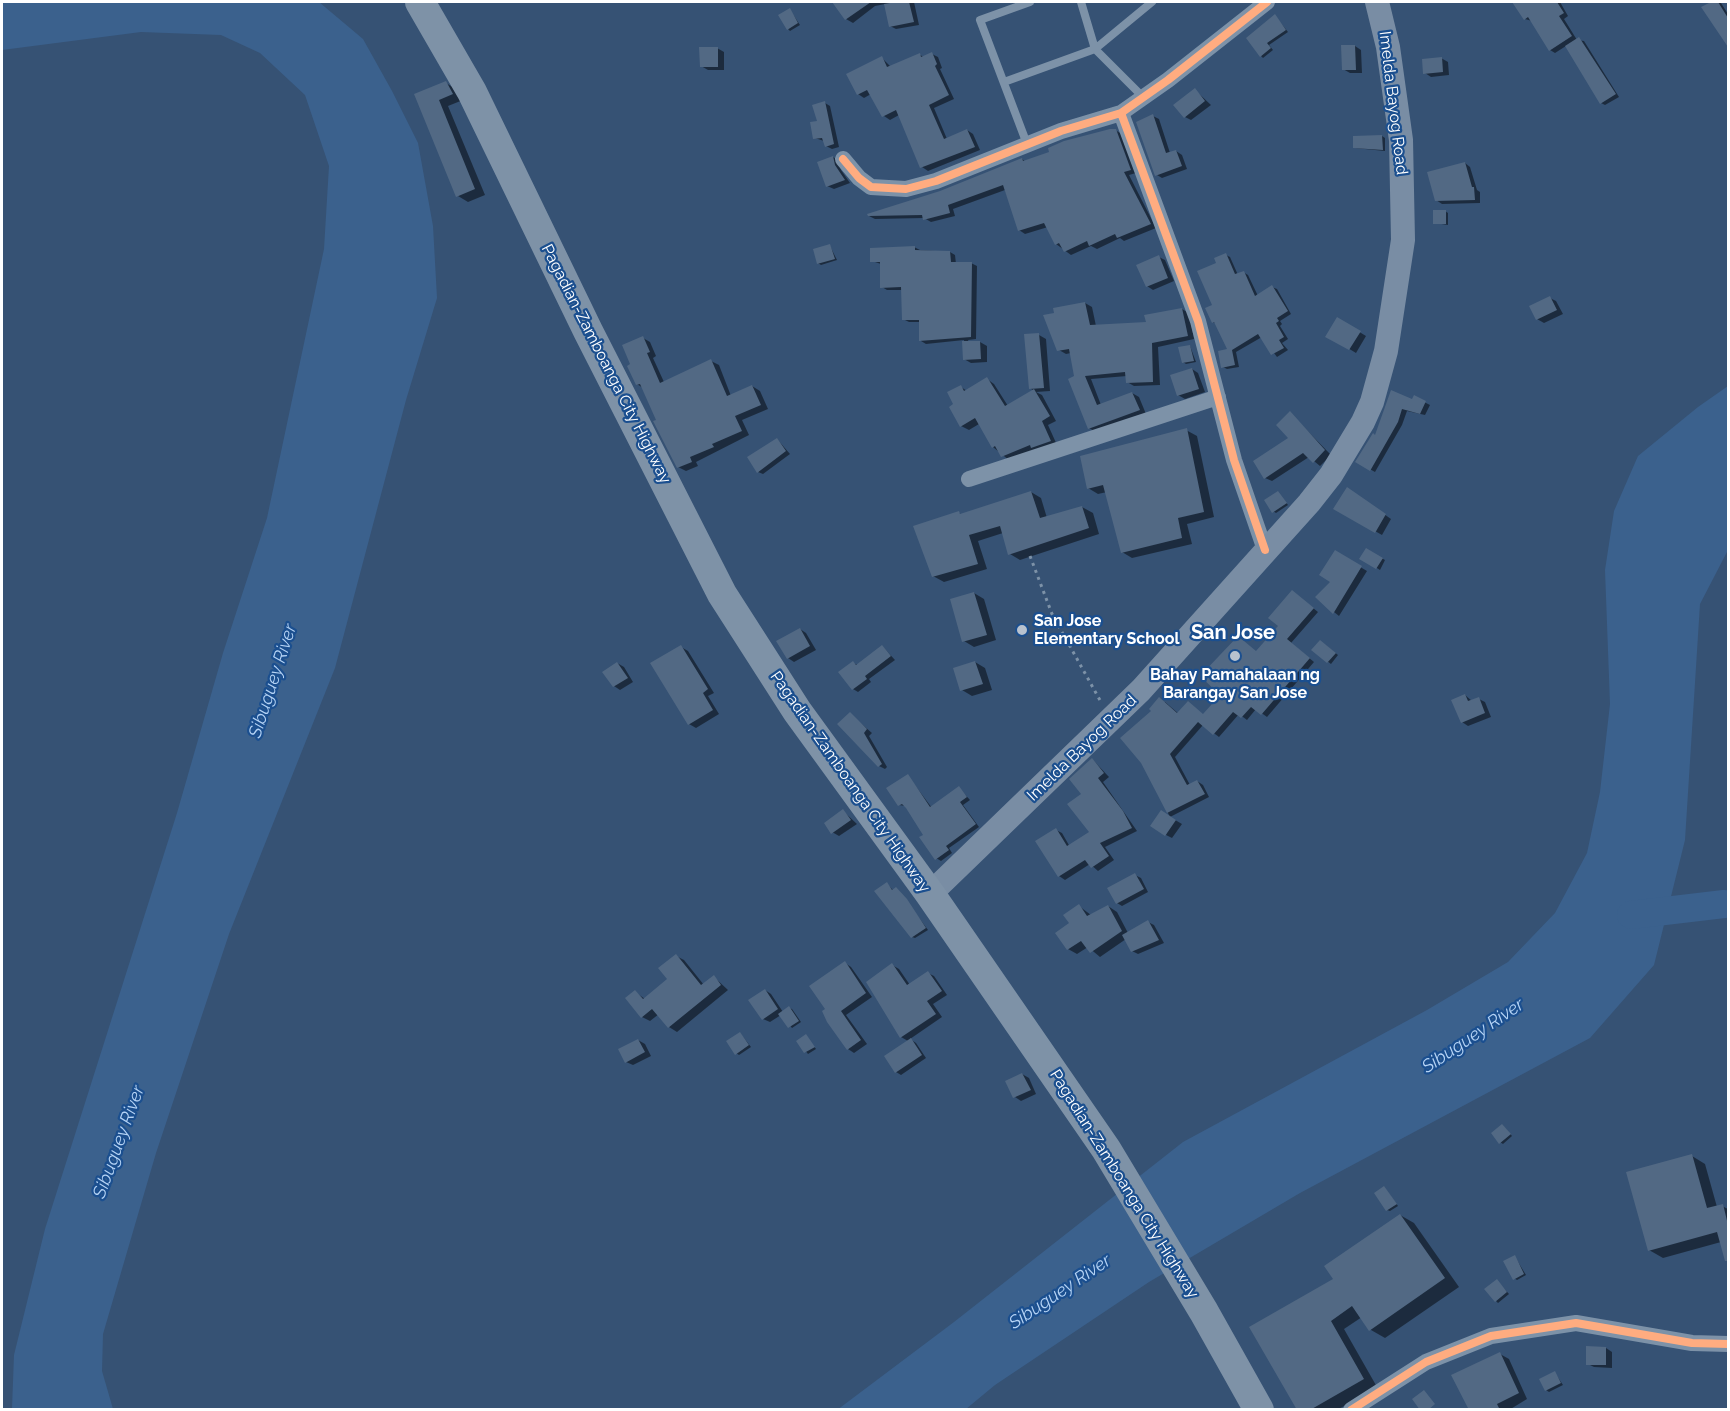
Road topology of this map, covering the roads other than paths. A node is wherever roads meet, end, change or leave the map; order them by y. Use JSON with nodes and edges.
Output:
{"nodes":[{"id":1,"x":1030,"y":2,"type":"edge"},
{"id":2,"x":1081,"y":2,"type":"edge"},
{"id":3,"x":1152,"y":2,"type":"edge"},
{"id":4,"x":1267,"y":2,"type":"edge"},
{"id":5,"x":1377,"y":2,"type":"edge"},
{"id":6,"x":427,"y":12,"type":"edge"},
{"id":7,"x":1095,"y":49,"type":"junction"},
{"id":8,"x":1004,"y":82,"type":"junction"},
{"id":9,"x":1143,"y":96,"type":"junction"},
{"id":10,"x":1121,"y":113,"type":"junction"},
{"id":11,"x":1027,"y":144,"type":"junction"},
{"id":12,"x":843,"y":159,"type":"dead end"},
{"id":13,"x":1218,"y":397,"type":"junction"},
{"id":14,"x":969,"y":479,"type":"dead end"},
{"id":15,"x":1265,"y":550,"type":"junction"},
{"id":16,"x":930,"y":894,"type":"junction"},
{"id":17,"x":1728,"y":1344,"type":"edge"},
{"id":18,"x":1259,"y":1410,"type":"edge"},
{"id":19,"x":1351,"y":1410,"type":"edge"}],
"edges":[{"from":1,"to":8,"type":"lane"},
{"from":2,"to":7,"type":"lane"},
{"from":3,"to":7,"type":"lane"},
{"from":4,"to":9,"type":"street"},
{"from":5,"to":15,"type":"main road","name":"Imelda Bayog Road"},
{"from":6,"to":16,"type":"highway","name":"Pagadian-Zamboanga City Highway"},
{"from":7,"to":8,"type":"lane"},
{"from":7,"to":9,"type":"lane"},
{"from":8,"to":11,"type":"lane"},
{"from":9,"to":10,"type":"street"},
{"from":10,"to":11,"type":"street"},
{"from":10,"to":13,"type":"street"},
{"from":11,"to":12,"type":"street"},
{"from":13,"to":14,"type":"street"},
{"from":13,"to":15,"type":"street"},
{"from":15,"to":16,"type":"main road","name":"Imelda Bayog Road"},
{"from":16,"to":18,"type":"highway","name":"Pagadian-Zamboanga City Highway"},
{"from":17,"to":19,"type":"street"}]}
